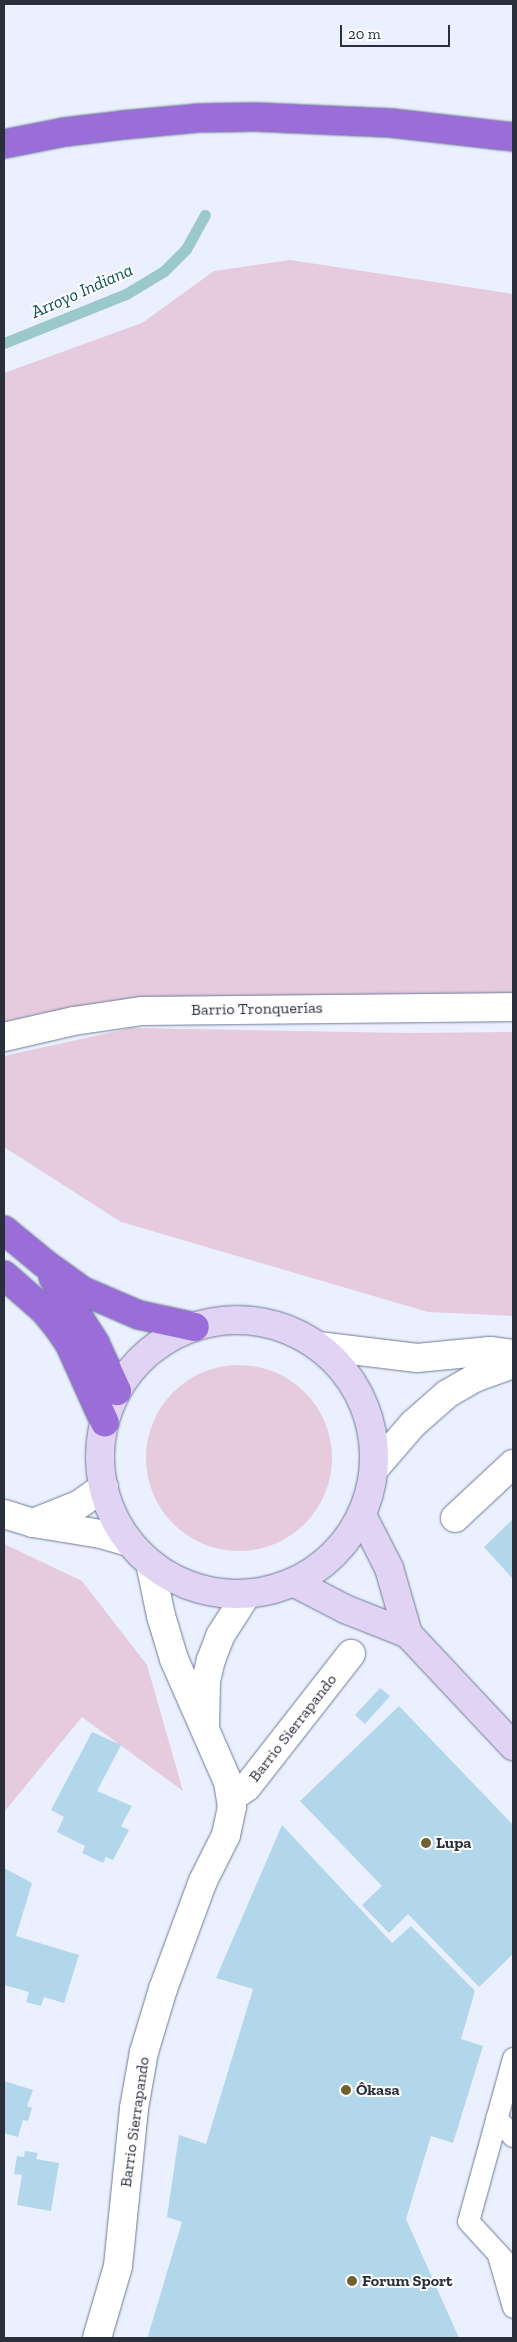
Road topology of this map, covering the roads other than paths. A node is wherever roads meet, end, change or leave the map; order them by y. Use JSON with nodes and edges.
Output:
{"nodes":[{"id":1,"x":513,"y":137,"type":"edge"},
{"id":2,"x":4,"y":144,"type":"edge"},
{"id":3,"x":513,"y":1007,"type":"edge"},
{"id":4,"x":4,"y":1037,"type":"edge"},
{"id":5,"x":4,"y":1230,"type":"edge"},
{"id":6,"x":44,"y":1263,"type":"junction"},
{"id":7,"x":4,"y":1275,"type":"edge"},
{"id":8,"x":195,"y":1327,"type":"junction"},
{"id":9,"x":318,"y":1346,"type":"junction"},
{"id":10,"x":513,"y":1354,"type":"edge"},
{"id":11,"x":513,"y":1364,"type":"edge"},
{"id":12,"x":117,"y":1391,"type":"junction"},
{"id":13,"x":105,"y":1424,"type":"junction"},
{"id":14,"x":513,"y":1464,"type":"edge"},
{"id":15,"x":374,"y":1469,"type":"junction"},
{"id":16,"x":104,"y":1487,"type":"junction"},
{"id":17,"x":4,"y":1514,"type":"edge"},
{"id":18,"x":362,"y":1515,"type":"junction"},
{"id":19,"x":456,"y":1518,"type":"dead end"},
{"id":20,"x":33,"y":1522,"type":"junction"},
{"id":21,"x":129,"y":1542,"type":"junction"},
{"id":22,"x":150,"y":1562,"type":"junction"},
{"id":23,"x":293,"y":1582,"type":"junction"},
{"id":24,"x":247,"y":1594,"type":"junction"},
{"id":25,"x":408,"y":1634,"type":"junction"},
{"id":26,"x":351,"y":1654,"type":"dead end"},
{"id":27,"x":205,"y":1727,"type":"junction"},
{"id":28,"x":513,"y":1746,"type":"edge"},
{"id":29,"x":231,"y":1798,"type":"junction"},
{"id":30,"x":513,"y":2058,"type":"edge"},
{"id":31,"x":496,"y":2118,"type":"junction"},
{"id":32,"x":513,"y":2136,"type":"edge"},
{"id":33,"x":497,"y":2253,"type":"junction"},
{"id":34,"x":513,"y":2270,"type":"edge"},
{"id":35,"x":513,"y":2307,"type":"edge"},
{"id":36,"x":97,"y":2338,"type":"edge"}],
"edges":[{"from":1,"to":2,"type":"highway"},
{"from":3,"to":4,"type":"street","name":"Barrio Tronquerías"},
{"from":5,"to":6,"type":"highway"},
{"from":6,"to":8,"type":"highway"},
{"from":6,"to":12,"type":"highway"},
{"from":7,"to":13,"type":"highway"},
{"from":8,"to":9,"type":"main road"},
{"from":8,"to":12,"type":"main road"},
{"from":9,"to":10,"type":"street"},
{"from":9,"to":15,"type":"main road"},
{"from":11,"to":15,"type":"street"},
{"from":12,"to":13,"type":"main road"},
{"from":13,"to":16,"type":"main road"},
{"from":14,"to":19,"type":"street"},
{"from":15,"to":18,"type":"main road"},
{"from":16,"to":20,"type":"street"},
{"from":16,"to":21,"type":"main road"},
{"from":17,"to":20,"type":"street"},
{"from":18,"to":23,"type":"main road"},
{"from":18,"to":25,"type":"main road"},
{"from":20,"to":21,"type":"street"},
{"from":21,"to":22,"type":"main road"},
{"from":22,"to":24,"type":"main road"},
{"from":22,"to":27,"type":"street","name":"Barrio Sierrapando"},
{"from":23,"to":24,"type":"main road"},
{"from":23,"to":25,"type":"main road"},
{"from":24,"to":27,"type":"street"},
{"from":25,"to":28,"type":"main road"},
{"from":26,"to":29,"type":"street","name":"Barrio Sierrapando"},
{"from":27,"to":29,"type":"street","name":"Barrio Sierrapando"},
{"from":29,"to":36,"type":"street","name":"Barrio Sierrapando"},
{"from":30,"to":31,"type":"lane"},
{"from":31,"to":32,"type":"lane"},
{"from":31,"to":33,"type":"lane"},
{"from":33,"to":34,"type":"lane"},
{"from":33,"to":35,"type":"lane"}]}
